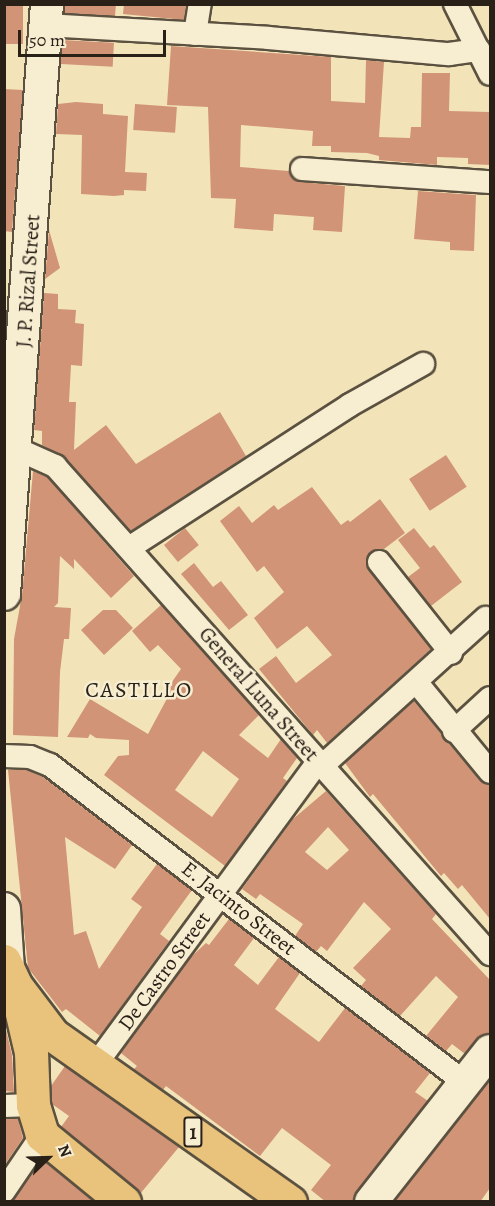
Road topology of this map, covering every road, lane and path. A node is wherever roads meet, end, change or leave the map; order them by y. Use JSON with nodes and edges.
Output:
{"nodes":[{"id":1,"x":200,"y":4,"type":"edge"},
{"id":2,"x":455,"y":4,"type":"edge"},
{"id":3,"x":46,"y":15,"type":"edge"},
{"id":4,"x":195,"y":34,"type":"junction"},
{"id":5,"x":479,"y":51,"type":"junction"},
{"id":6,"x":490,"y":74,"type":"edge"},
{"id":7,"x":302,"y":169,"type":"dead end"},
{"id":8,"x":490,"y":182,"type":"edge"},
{"id":9,"x":423,"y":364,"type":"dead end"},
{"id":10,"x":17,"y":449,"type":"junction"},
{"id":11,"x":129,"y":548,"type":"junction"},
{"id":12,"x":379,"y":562,"type":"dead end"},
{"id":13,"x":5,"y":588,"type":"edge"},
{"id":14,"x":4,"y":594,"type":"edge"},
{"id":15,"x":486,"y":618,"type":"dead end"},
{"id":16,"x":452,"y":653,"type":"junction"},
{"id":17,"x":417,"y":683,"type":"junction"},
{"id":18,"x":490,"y":698,"type":"edge"},
{"id":19,"x":454,"y":731,"type":"junction"},
{"id":20,"x":4,"y":756,"type":"edge"},
{"id":21,"x":320,"y":764,"type":"junction"},
{"id":22,"x":490,"y":772,"type":"edge"},
{"id":23,"x":220,"y":892,"type":"junction"},
{"id":24,"x":4,"y":909,"type":"edge"},
{"id":25,"x":490,"y":954,"type":"edge"},
{"id":26,"x":9,"y":971,"type":"edge"},
{"id":27,"x":490,"y":1051,"type":"edge"},
{"id":28,"x":96,"y":1065,"type":"junction"},
{"id":29,"x":464,"y":1082,"type":"junction"},
{"id":30,"x":26,"y":1115,"type":"edge"},
{"id":31,"x":4,"y":1191,"type":"edge"},
{"id":32,"x":124,"y":1202,"type":"edge"},
{"id":33,"x":290,"y":1202,"type":"edge"},
{"id":34,"x":371,"y":1202,"type":"edge"}],
"edges":[{"from":1,"to":4,"type":"street"},
{"from":2,"to":5,"type":"street"},
{"from":3,"to":4,"type":"street"},
{"from":3,"to":10,"type":"main road","name":"J. P. Rizal Street"},
{"from":4,"to":5,"type":"street"},
{"from":5,"to":6,"type":"street"},
{"from":7,"to":8,"type":"street"},
{"from":9,"to":11,"type":"street"},
{"from":10,"to":11,"type":"street","name":"General Luna Street"},
{"from":10,"to":13,"type":"main road","name":"J. P. Rizal Street"},
{"from":11,"to":21,"type":"street","name":"General Luna Street"},
{"from":12,"to":16,"type":"street"},
{"from":13,"to":14,"type":"main road","name":"J. P. Rizal Street"},
{"from":15,"to":16,"type":"street","name":"De Castro Street"},
{"from":16,"to":17,"type":"street","name":"De Castro Street"},
{"from":17,"to":19,"type":"street"},
{"from":17,"to":21,"type":"street","name":"De Castro Street"},
{"from":18,"to":19,"type":"street"},
{"from":19,"to":22,"type":"street"},
{"from":20,"to":23,"type":"street","name":"E. Jacinto Street"},
{"from":21,"to":23,"type":"street","name":"De Castro Street"},
{"from":21,"to":25,"type":"street","name":"General Luna Street"},
{"from":23,"to":28,"type":"street","name":"De Castro Street"},
{"from":23,"to":29,"type":"street","name":"E. Jacinto Street"},
{"from":24,"to":26,"type":"main road"},
{"from":26,"to":28,"type":"main road","number":"1"},
{"from":26,"to":30,"type":"main road"},
{"from":27,"to":29,"type":"main road"},
{"from":28,"to":33,"type":"main road","number":"1"},
{"from":29,"to":34,"type":"main road"},
{"from":30,"to":31,"type":"street"},
{"from":30,"to":32,"type":"main road"}]}
